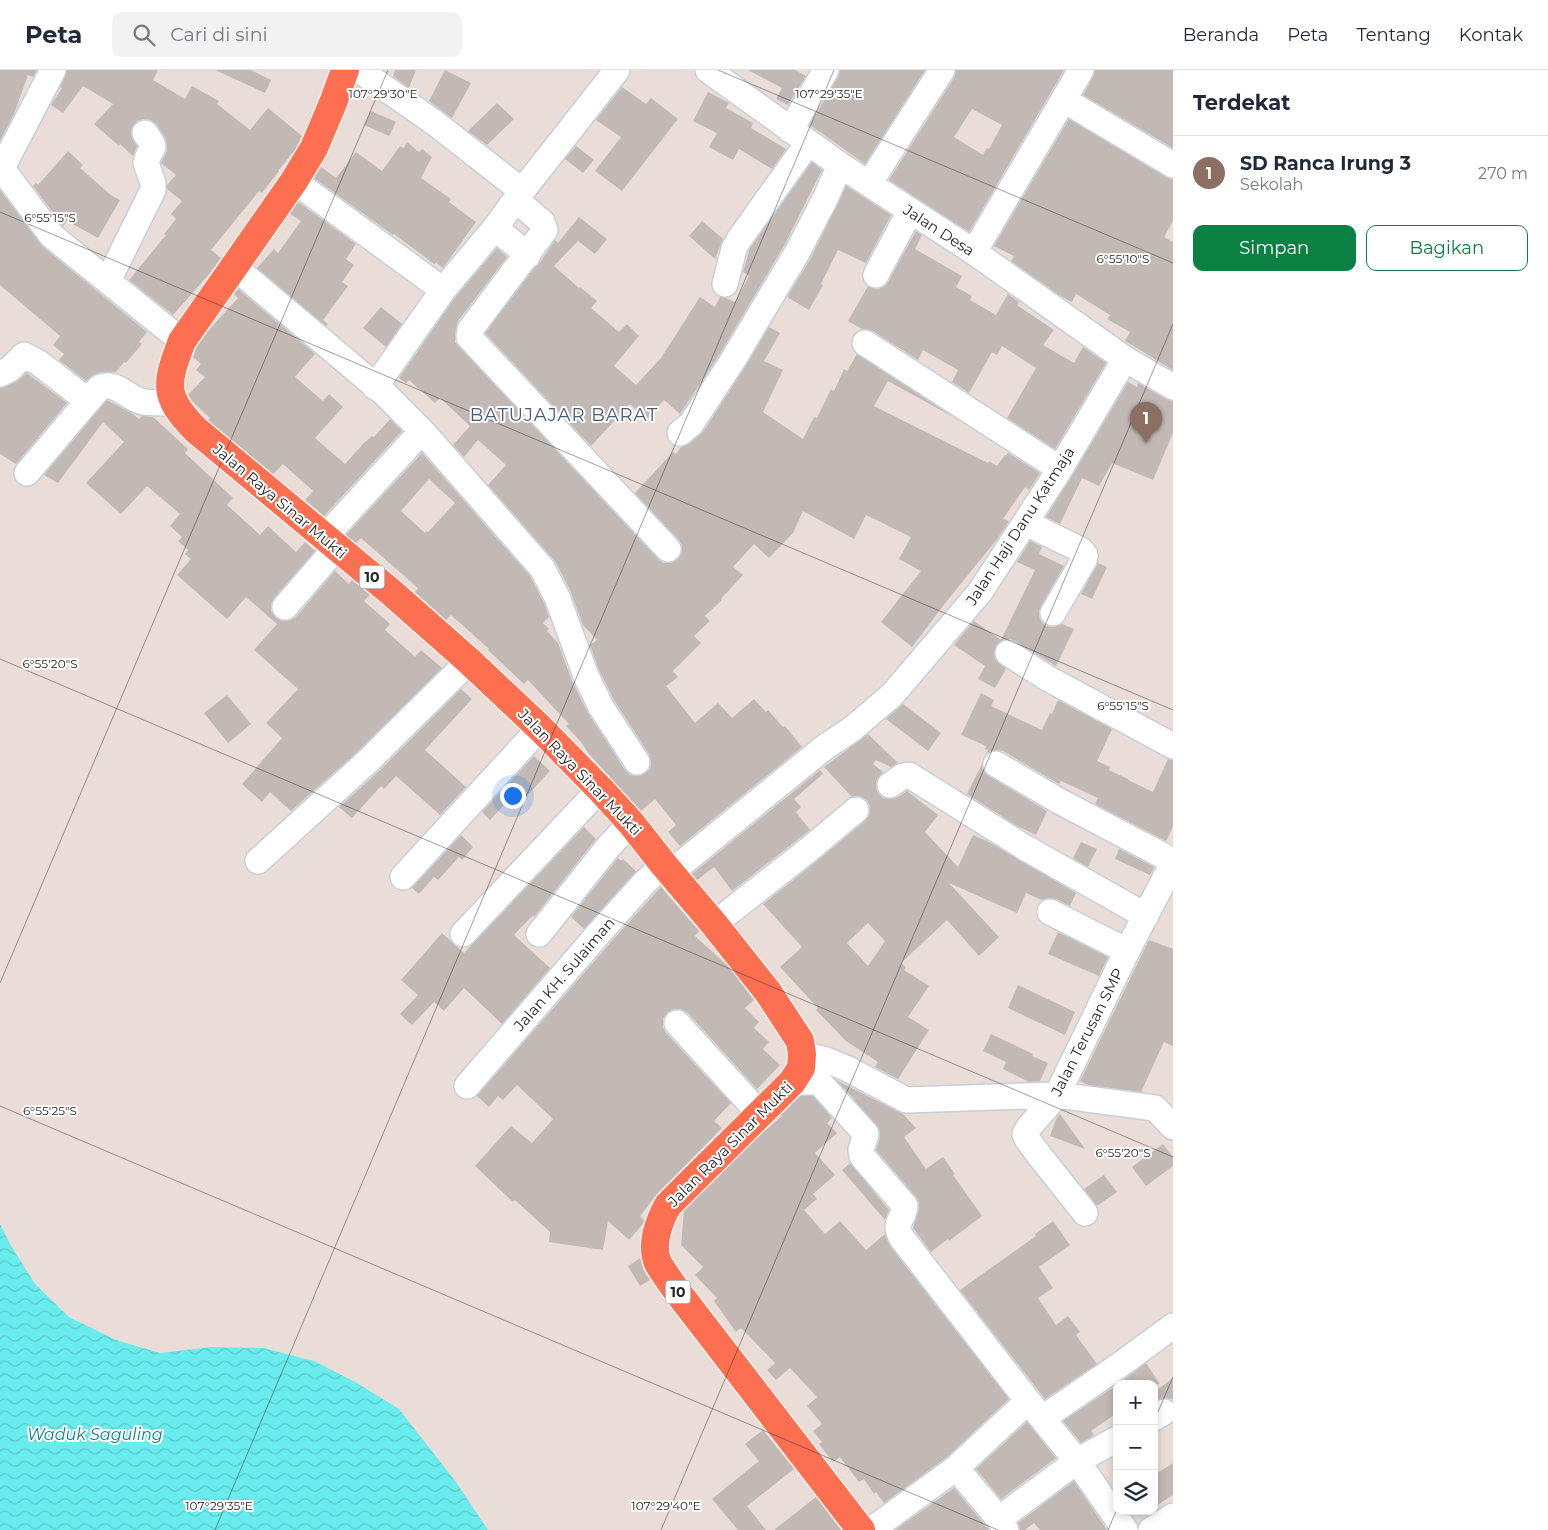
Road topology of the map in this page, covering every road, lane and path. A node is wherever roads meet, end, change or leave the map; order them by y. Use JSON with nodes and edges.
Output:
{"nodes":[{"id":1,"x":53,"y":70,"type":"edge"},
{"id":2,"x":344,"y":70,"type":"edge"},
{"id":3,"x":359,"y":70,"type":"edge"},
{"id":4,"x":617,"y":70,"type":"edge"},
{"id":5,"x":708,"y":70,"type":"edge"},
{"id":6,"x":826,"y":70,"type":"edge"},
{"id":7,"x":942,"y":70,"type":"edge"},
{"id":8,"x":1081,"y":70,"type":"edge"},
{"id":9,"x":1064,"y":100,"type":"junction"},
{"id":10,"x":145,"y":133,"type":"dead end"},
{"id":11,"x":799,"y":136,"type":"junction"},
{"id":12,"x":840,"y":165,"type":"junction"},
{"id":13,"x":1173,"y":165,"type":"edge"},
{"id":14,"x":1,"y":167,"type":"edge"},
{"id":15,"x":294,"y":181,"type":"junction"},
{"id":16,"x":869,"y":184,"type":"junction"},
{"id":17,"x":519,"y":195,"type":"junction"},
{"id":18,"x":910,"y":211,"type":"junction"},
{"id":19,"x":496,"y":228,"type":"junction"},
{"id":20,"x":974,"y":252,"type":"junction"},
{"id":21,"x":528,"y":255,"type":"junction"},
{"id":22,"x":233,"y":266,"type":"junction"},
{"id":23,"x":876,"y":275,"type":"dead end"},
{"id":24,"x":108,"y":281,"type":"junction"},
{"id":25,"x":725,"y":284,"type":"dead end"},
{"id":26,"x":443,"y":290,"type":"junction"},
{"id":27,"x":182,"y":341,"type":"junction"},
{"id":28,"x":865,"y":343,"type":"dead end"},
{"id":29,"x":1125,"y":358,"type":"junction"},
{"id":30,"x":0,"y":374,"type":"edge"},
{"id":31,"x":375,"y":387,"type":"junction"},
{"id":32,"x":1173,"y":387,"type":"edge"},
{"id":33,"x":88,"y":401,"type":"junction"},
{"id":34,"x":173,"y":403,"type":"junction"},
{"id":35,"x":422,"y":431,"type":"junction"},
{"id":36,"x":680,"y":433,"type":"dead end"},
{"id":37,"x":1060,"y":469,"type":"junction"},
{"id":38,"x":28,"y":473,"type":"dead end"},
{"id":39,"x":1026,"y":522,"type":"junction"},
{"id":40,"x":330,"y":543,"type":"junction"},
{"id":41,"x":668,"y":549,"type":"dead end"},
{"id":42,"x":286,"y":607,"type":"dead end"},
{"id":43,"x":1053,"y":613,"type":"dead end"},
{"id":44,"x":1008,"y":653,"type":"dead end"},
{"id":45,"x":469,"y":661,"type":"junction"},
{"id":46,"x":540,"y":728,"type":"junction"},
{"id":47,"x":1173,"y":746,"type":"edge"},
{"id":48,"x":637,"y":762,"type":"dead end"},
{"id":49,"x":996,"y":764,"type":"dead end"},
{"id":50,"x":890,"y":786,"type":"dead end"},
{"id":51,"x":600,"y":789,"type":"junction"},
{"id":52,"x":856,"y":810,"type":"dead end"},
{"id":53,"x":631,"y":823,"type":"junction"},
{"id":54,"x":258,"y":861,"type":"dead end"},
{"id":55,"x":1173,"y":862,"type":"edge"},
{"id":56,"x":667,"y":869,"type":"junction"},
{"id":57,"x":403,"y":877,"type":"dead end"},
{"id":58,"x":1050,"y":912,"type":"dead end"},
{"id":59,"x":1146,"y":916,"type":"junction"},
{"id":60,"x":714,"y":924,"type":"junction"},
{"id":61,"x":463,"y":934,"type":"dead end"},
{"id":62,"x":539,"y":934,"type":"dead end"},
{"id":63,"x":1127,"y":951,"type":"junction"},
{"id":64,"x":678,"y":1023,"type":"dead end"},
{"id":65,"x":802,"y":1054,"type":"junction"},
{"id":66,"x":792,"y":1082,"type":"junction"},
{"id":67,"x":467,"y":1086,"type":"dead end"},
{"id":68,"x":1057,"y":1095,"type":"junction"},
{"id":69,"x":760,"y":1114,"type":"junction"},
{"id":70,"x":1173,"y":1127,"type":"edge"},
{"id":71,"x":1085,"y":1213,"type":"dead end"},
{"id":72,"x":1173,"y":1326,"type":"edge"},
{"id":73,"x":1035,"y":1410,"type":"junction"},
{"id":74,"x":1113,"y":1440,"type":"edge"},
{"id":75,"x":1077,"y":1461,"type":"junction"},
{"id":76,"x":956,"y":1468,"type":"junction"},
{"id":77,"x":1173,"y":1516,"type":"edge"},
{"id":78,"x":1002,"y":1524,"type":"edge"},
{"id":79,"x":861,"y":1530,"type":"edge"},
{"id":80,"x":871,"y":1530,"type":"edge"},
{"id":81,"x":1125,"y":1530,"type":"edge"},
{"id":82,"x":1151,"y":1530,"type":"edge"}],
"edges":[{"from":1,"to":14,"type":"street"},
{"from":2,"to":15,"type":"highway","name":"Jalan Raya Sinar Mukti","number":"10"},
{"from":3,"to":17,"type":"street"},
{"from":4,"to":17,"type":"street"},
{"from":5,"to":11,"type":"street","name":"Jalan Desa"},
{"from":6,"to":11,"type":"street"},
{"from":7,"to":16,"type":"street"},
{"from":8,"to":9,"type":"street"},
{"from":9,"to":13,"type":"street"},
{"from":9,"to":20,"type":"street"},
{"from":10,"to":24,"type":"street"},
{"from":11,"to":12,"type":"street","name":"Jalan Desa"},
{"from":11,"to":25,"type":"street"},
{"from":12,"to":16,"type":"street","name":"Jalan Desa"},
{"from":12,"to":36,"type":"street"},
{"from":14,"to":24,"type":"street"},
{"from":15,"to":22,"type":"highway","name":"Jalan Raya Sinar Mukti","number":"10"},
{"from":15,"to":26,"type":"street"},
{"from":16,"to":18,"type":"street","name":"Jalan Desa"},
{"from":17,"to":19,"type":"street"},
{"from":17,"to":21,"type":"street"},
{"from":18,"to":20,"type":"street","name":"Jalan Desa"},
{"from":18,"to":23,"type":"street"},
{"from":19,"to":21,"type":"street"},
{"from":19,"to":26,"type":"street"},
{"from":20,"to":29,"type":"street","name":"Jalan Desa"},
{"from":21,"to":41,"type":"street"},
{"from":22,"to":27,"type":"highway","name":"Jalan Raya Sinar Mukti","number":"10"},
{"from":22,"to":31,"type":"street"},
{"from":24,"to":27,"type":"street"},
{"from":26,"to":31,"type":"street"},
{"from":27,"to":34,"type":"highway","name":"Jalan Raya Sinar Mukti","number":"10"},
{"from":28,"to":37,"type":"street"},
{"from":29,"to":32,"type":"street","name":"Jalan Desa"},
{"from":29,"to":37,"type":"street","name":"Jalan Haji Danu Katmaja"},
{"from":30,"to":33,"type":"street"},
{"from":31,"to":35,"type":"street"},
{"from":33,"to":34,"type":"street"},
{"from":33,"to":38,"type":"street"},
{"from":34,"to":40,"type":"highway","name":"Jalan Raya Sinar Mukti","number":"10"},
{"from":35,"to":40,"type":"street"},
{"from":35,"to":48,"type":"street"},
{"from":37,"to":39,"type":"street","name":"Jalan Haji Danu Katmaja"},
{"from":39,"to":43,"type":"street"},
{"from":39,"to":56,"type":"street","name":"Jalan Haji Danu Katmaja"},
{"from":40,"to":42,"type":"street"},
{"from":40,"to":45,"type":"highway","name":"Jalan Raya Sinar Mukti","number":"10"},
{"from":44,"to":47,"type":"street"},
{"from":45,"to":46,"type":"highway","name":"Jalan Raya Sinar Mukti","number":"10"},
{"from":45,"to":54,"type":"street"},
{"from":46,"to":51,"type":"highway","name":"Jalan Raya Sinar Mukti","number":"10"},
{"from":46,"to":57,"type":"street"},
{"from":49,"to":55,"type":"street"},
{"from":50,"to":59,"type":"street"},
{"from":51,"to":53,"type":"highway","name":"Jalan Raya Sinar Mukti","number":"10"},
{"from":51,"to":61,"type":"street"},
{"from":52,"to":60,"type":"street"},
{"from":53,"to":56,"type":"highway","name":"Jalan Raya Sinar Mukti","number":"10"},
{"from":53,"to":62,"type":"street"},
{"from":55,"to":59,"type":"street","name":"Jalan Terusan SMP"},
{"from":56,"to":60,"type":"highway","name":"Jalan Raya Sinar Mukti","number":"10"},
{"from":56,"to":67,"type":"street","name":"Jalan KH. Sulaiman"},
{"from":58,"to":63,"type":"street"},
{"from":59,"to":63,"type":"street","name":"Jalan Terusan SMP"},
{"from":60,"to":65,"type":"highway","name":"Jalan Raya Sinar Mukti","number":"10"},
{"from":63,"to":68,"type":"street","name":"Jalan Terusan SMP"},
{"from":64,"to":69,"type":"street"},
{"from":65,"to":66,"type":"highway","name":"Jalan Raya Sinar Mukti","number":"10"},
{"from":65,"to":68,"type":"street"},
{"from":66,"to":69,"type":"highway","name":"Jalan Raya Sinar Mukti","number":"10"},
{"from":66,"to":73,"type":"street"},
{"from":68,"to":70,"type":"street"},
{"from":68,"to":71,"type":"street","name":"Jalan Terusan SMP"},
{"from":69,"to":79,"type":"highway","name":"Jalan Raya Sinar Mukti","number":"10"},
{"from":72,"to":73,"type":"street"},
{"from":73,"to":75,"type":"street"},
{"from":73,"to":76,"type":"street"},
{"from":74,"to":75,"type":"street"},
{"from":75,"to":78,"type":"street"},
{"from":75,"to":81,"type":"street"},
{"from":76,"to":78,"type":"street"},
{"from":76,"to":80,"type":"street"},
{"from":77,"to":82,"type":"street"}]}
